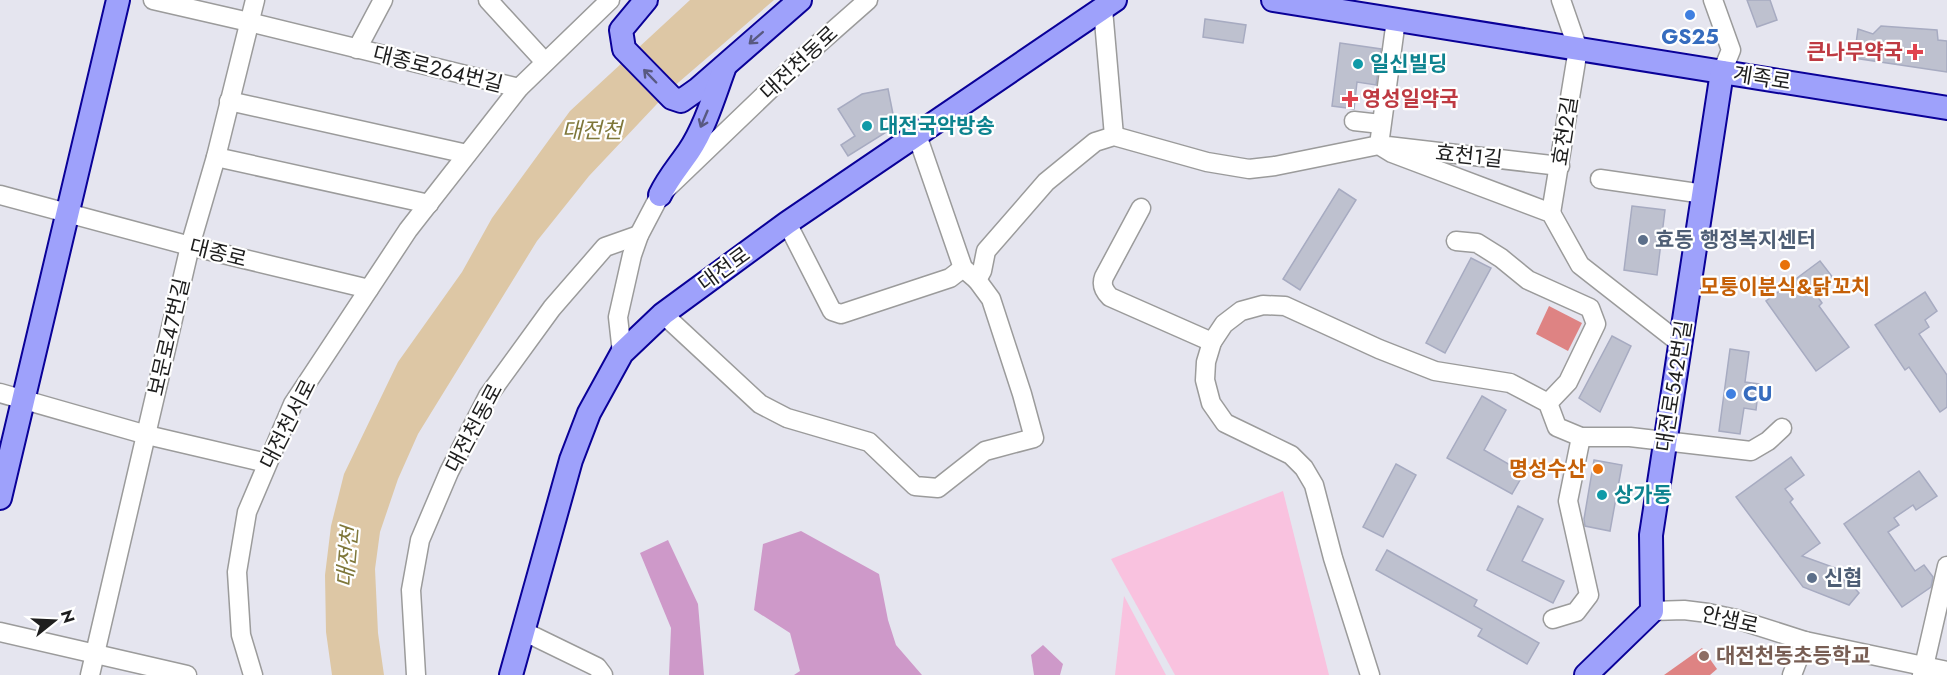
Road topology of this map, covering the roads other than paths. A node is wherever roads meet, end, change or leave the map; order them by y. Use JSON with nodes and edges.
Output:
{"nodes":[{"id":1,"x":118,"y":0,"type":"edge"},
{"id":2,"x":153,"y":0,"type":"edge"},
{"id":3,"x":255,"y":0,"type":"edge"},
{"id":4,"x":383,"y":0,"type":"edge"},
{"id":5,"x":610,"y":0,"type":"edge"},
{"id":6,"x":646,"y":0,"type":"edge"},
{"id":7,"x":800,"y":0,"type":"edge"},
{"id":8,"x":868,"y":0,"type":"edge"},
{"id":9,"x":1273,"y":0,"type":"edge"},
{"id":10,"x":1561,"y":0,"type":"edge"},
{"id":11,"x":1713,"y":0,"type":"edge"},
{"id":12,"x":495,"y":2,"type":"edge"},
{"id":13,"x":1109,"y":4,"type":"edge"},
{"id":14,"x":1396,"y":20,"type":"junction"},
{"id":15,"x":249,"y":22,"type":"junction"},
{"id":16,"x":357,"y":49,"type":"junction"},
{"id":17,"x":1578,"y":49,"type":"junction"},
{"id":18,"x":545,"y":62,"type":"junction"},
{"id":19,"x":725,"y":65,"type":"junction"},
{"id":20,"x":1722,"y":72,"type":"junction"},
{"id":21,"x":519,"y":88,"type":"junction"},
{"id":22,"x":229,"y":101,"type":"junction"},
{"id":23,"x":1947,"y":108,"type":"edge"},
{"id":24,"x":1353,"y":121,"type":"dead end"},
{"id":25,"x":1382,"y":124,"type":"junction"},
{"id":26,"x":917,"y":135,"type":"junction"},
{"id":27,"x":1114,"y":135,"type":"junction"},
{"id":28,"x":1379,"y":146,"type":"junction"},
{"id":29,"x":467,"y":154,"type":"junction"},
{"id":30,"x":216,"y":157,"type":"junction"},
{"id":31,"x":1560,"y":166,"type":"junction"},
{"id":32,"x":1600,"y":179,"type":"dead end"},
{"id":33,"x":1704,"y":194,"type":"junction"},
{"id":34,"x":0,"y":195,"type":"edge"},
{"id":35,"x":660,"y":195,"type":"junction"},
{"id":36,"x":429,"y":204,"type":"junction"},
{"id":37,"x":1141,"y":208,"type":"dead end"},
{"id":38,"x":67,"y":213,"type":"junction"},
{"id":39,"x":1551,"y":213,"type":"junction"},
{"id":40,"x":788,"y":223,"type":"junction"},
{"id":41,"x":639,"y":235,"type":"junction"},
{"id":42,"x":1456,"y":241,"type":"dead end"},
{"id":43,"x":190,"y":246,"type":"junction"},
{"id":44,"x":970,"y":274,"type":"junction"},
{"id":45,"x":369,"y":289,"type":"junction"},
{"id":46,"x":663,"y":314,"type":"junction"},
{"id":47,"x":1212,"y":342,"type":"junction"},
{"id":48,"x":1681,"y":344,"type":"junction"},
{"id":49,"x":622,"y":353,"type":"junction"},
{"id":50,"x":0,"y":393,"type":"edge"},
{"id":51,"x":23,"y":399,"type":"junction"},
{"id":52,"x":1548,"y":403,"type":"junction"},
{"id":53,"x":1782,"y":428,"type":"dead end"},
{"id":54,"x":147,"y":435,"type":"junction"},
{"id":55,"x":1581,"y":437,"type":"junction"},
{"id":56,"x":1666,"y":442,"type":"junction"},
{"id":57,"x":267,"y":463,"type":"junction"},
{"id":58,"x":0,"y":498,"type":"edge"},
{"id":59,"x":1947,"y":566,"type":"edge"},
{"id":60,"x":1652,"y":611,"type":"junction"},
{"id":61,"x":1553,"y":619,"type":"dead end"},
{"id":62,"x":523,"y":631,"type":"junction"},
{"id":63,"x":0,"y":632,"type":"edge"},
{"id":64,"x":1805,"y":641,"type":"junction"},
{"id":65,"x":95,"y":654,"type":"junction"},
{"id":66,"x":1923,"y":671,"type":"edge"},
{"id":67,"x":1947,"y":671,"type":"edge"},
{"id":68,"x":90,"y":675,"type":"edge"},
{"id":69,"x":187,"y":675,"type":"edge"},
{"id":70,"x":253,"y":675,"type":"edge"},
{"id":71,"x":416,"y":675,"type":"edge"},
{"id":72,"x":511,"y":675,"type":"edge"},
{"id":73,"x":603,"y":675,"type":"edge"},
{"id":74,"x":1370,"y":675,"type":"edge"},
{"id":75,"x":1586,"y":675,"type":"edge"},
{"id":76,"x":1792,"y":675,"type":"edge"}],
"edges":[{"from":1,"to":38,"type":"main road"},
{"from":2,"to":15,"type":"street","name":"대종로264번길"},
{"from":3,"to":15,"type":"street","name":"보문로47번길"},
{"from":4,"to":16,"type":"street","name":"대종로264번길"},
{"from":5,"to":18,"type":"street","name":"대전천서로"},
{"from":19,"to":6,"type":"main road","one_way":true},
{"from":7,"to":19,"type":"main road","one_way":true},
{"from":8,"to":35,"type":"street","name":"대전천동로"},
{"from":9,"to":14,"type":"main road","name":"계족로"},
{"from":10,"to":17,"type":"street"},
{"from":11,"to":20,"type":"street"},
{"from":12,"to":18,"type":"street"},
{"from":13,"to":26,"type":"main road","name":"대전로"},
{"from":13,"to":27,"type":"street"},
{"from":14,"to":17,"type":"main road","name":"계족로"},
{"from":14,"to":25,"type":"street"},
{"from":15,"to":16,"type":"street","name":"대종로264번길"},
{"from":15,"to":22,"type":"street","name":"보문로47번길"},
{"from":16,"to":21,"type":"street","name":"대종로264번길"},
{"from":17,"to":20,"type":"main road","name":"계족로"},
{"from":17,"to":31,"type":"street","name":"효천2길"},
{"from":18,"to":21,"type":"street","name":"대전천서로"},
{"from":19,"to":35,"type":"main road","one_way":true},
{"from":20,"to":23,"type":"main road","name":"계족로"},
{"from":20,"to":33,"type":"main road","name":"대전로542번길"},
{"from":21,"to":29,"type":"street","name":"대전천서로"},
{"from":22,"to":29,"type":"street"},
{"from":22,"to":30,"type":"street","name":"보문로47번길"},
{"from":24,"to":25,"type":"street"},
{"from":25,"to":28,"type":"street"},
{"from":26,"to":40,"type":"main road","name":"대전로"},
{"from":26,"to":44,"type":"street"},
{"from":27,"to":28,"type":"street","name":"효천1길"},
{"from":27,"to":44,"type":"street"},
{"from":28,"to":31,"type":"street","name":"효천1길"},
{"from":28,"to":39,"type":"street"},
{"from":29,"to":36,"type":"street","name":"대전천서로"},
{"from":30,"to":36,"type":"street"},
{"from":30,"to":43,"type":"street","name":"보문로47번길"},
{"from":31,"to":39,"type":"street","name":"효천2길"},
{"from":32,"to":33,"type":"street"},
{"from":33,"to":48,"type":"main road","name":"대전로542번길"},
{"from":34,"to":38,"type":"street","name":"대종로"},
{"from":35,"to":41,"type":"street","name":"대전천동로"},
{"from":36,"to":45,"type":"street","name":"대전천서로"},
{"from":37,"to":47,"type":"street"},
{"from":38,"to":43,"type":"street","name":"대종로"},
{"from":38,"to":51,"type":"main road"},
{"from":39,"to":48,"type":"street"},
{"from":40,"to":44,"type":"street"},
{"from":40,"to":46,"type":"main road","name":"대전로"},
{"from":41,"to":49,"type":"street","name":"대전천동로"},
{"from":41,"to":71,"type":"street","name":"대전천동로"},
{"from":42,"to":52,"type":"street"},
{"from":43,"to":45,"type":"street","name":"대종로"},
{"from":43,"to":54,"type":"street","name":"보문로47번길"},
{"from":44,"to":46,"type":"street"},
{"from":45,"to":57,"type":"street","name":"대전천서로"},
{"from":46,"to":49,"type":"main road","name":"대전로"},
{"from":47,"to":52,"type":"street"},
{"from":47,"to":74,"type":"street"},
{"from":48,"to":56,"type":"main road","name":"대전로542번길"},
{"from":49,"to":62,"type":"main road","name":"대전로"},
{"from":50,"to":51,"type":"street"},
{"from":51,"to":54,"type":"street"},
{"from":51,"to":58,"type":"main road"},
{"from":52,"to":55,"type":"street"},
{"from":53,"to":56,"type":"street"},
{"from":54,"to":57,"type":"street"},
{"from":54,"to":65,"type":"street","name":"보문로47번길"},
{"from":55,"to":56,"type":"street"},
{"from":55,"to":61,"type":"street"},
{"from":56,"to":60,"type":"main road","name":"대전로542번길"},
{"from":57,"to":70,"type":"street","name":"대전천서로"},
{"from":59,"to":66,"type":"street"},
{"from":60,"to":64,"type":"street","name":"안샘로"},
{"from":60,"to":75,"type":"main road"},
{"from":62,"to":72,"type":"main road","name":"대전로"},
{"from":62,"to":73,"type":"street"},
{"from":63,"to":65,"type":"street"},
{"from":64,"to":66,"type":"street","name":"안샘로"},
{"from":64,"to":76,"type":"street"},
{"from":65,"to":68,"type":"street","name":"보문로47번길"},
{"from":65,"to":69,"type":"street"},
{"from":66,"to":67,"type":"street","name":"안샘로"}]}
